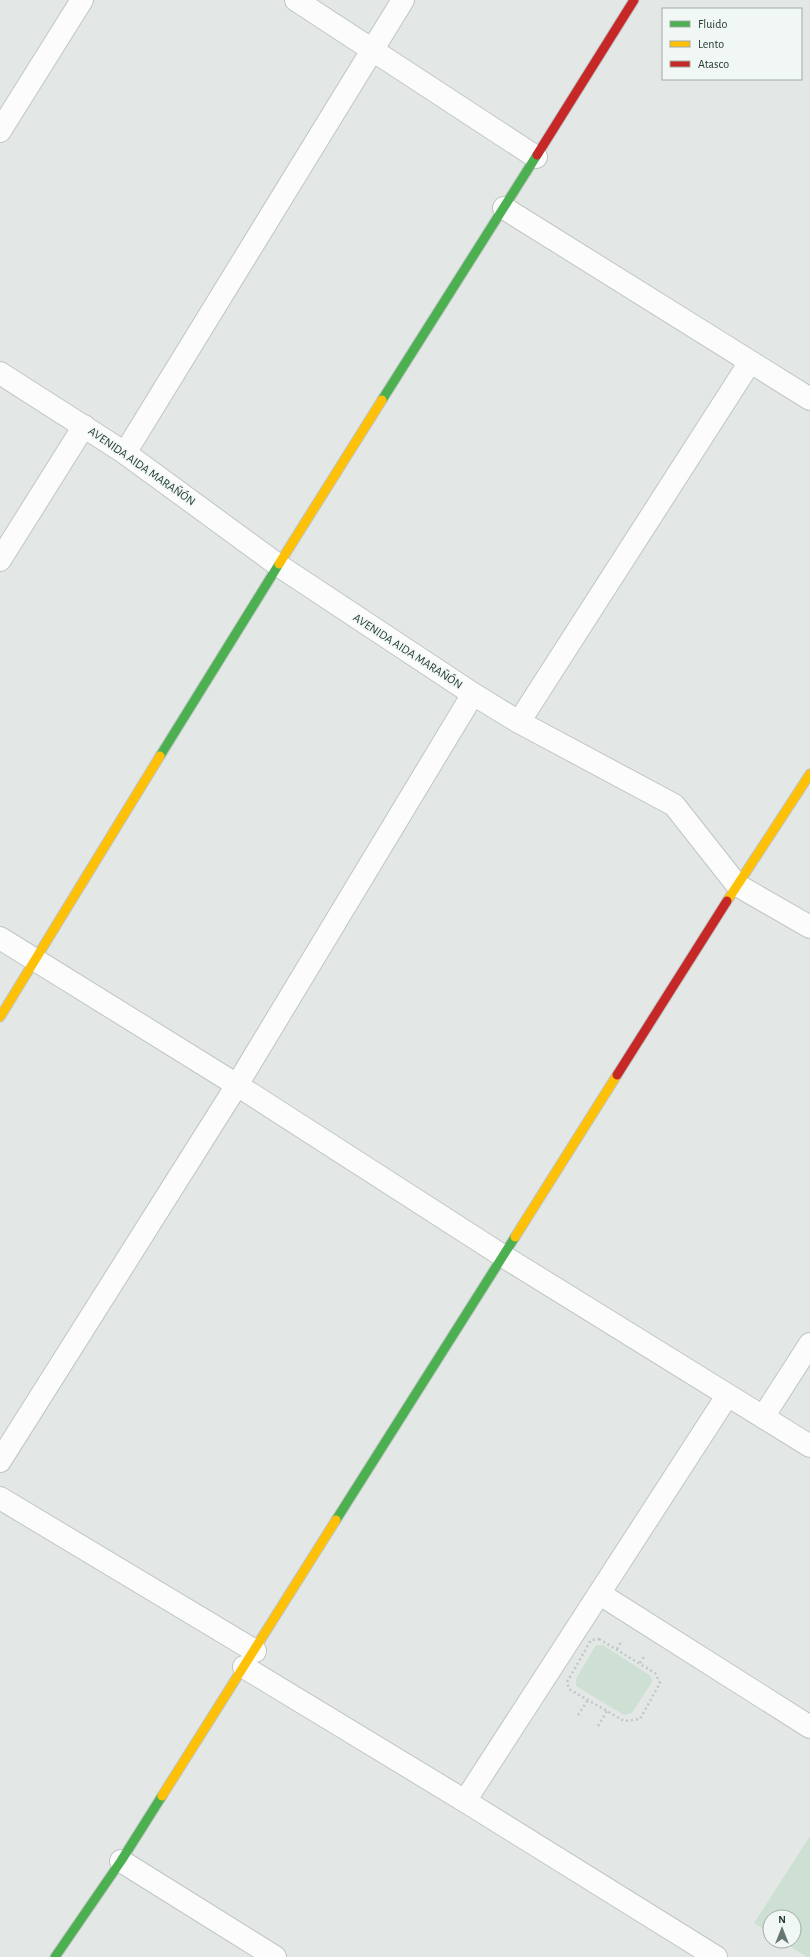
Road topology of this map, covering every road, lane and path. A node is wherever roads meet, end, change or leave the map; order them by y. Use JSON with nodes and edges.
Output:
{"nodes":[{"id":1,"x":82,"y":0,"type":"edge"},
{"id":2,"x":296,"y":0,"type":"edge"},
{"id":3,"x":403,"y":0,"type":"edge"},
{"id":4,"x":634,"y":0,"type":"edge"},
{"id":5,"x":372,"y":51,"type":"junction"},
{"id":6,"x":0,"y":130,"type":"edge"},
{"id":7,"x":536,"y":157,"type":"junction"},
{"id":8,"x":504,"y":208,"type":"junction"},
{"id":9,"x":750,"y":362,"type":"junction"},
{"id":10,"x":0,"y":373,"type":"edge"},
{"id":11,"x":810,"y":399,"type":"edge"},
{"id":12,"x":84,"y":426,"type":"junction"},
{"id":13,"x":125,"y":453,"type":"junction"},
{"id":14,"x":0,"y":560,"type":"edge"},
{"id":15,"x":278,"y":565,"type":"junction"},
{"id":16,"x":473,"y":694,"type":"junction"},
{"id":17,"x":519,"y":722,"type":"junction"},
{"id":18,"x":810,"y":774,"type":"edge"},
{"id":19,"x":737,"y":885,"type":"junction"},
{"id":20,"x":810,"y":927,"type":"edge"},
{"id":21,"x":0,"y":938,"type":"edge"},
{"id":22,"x":35,"y":960,"type":"junction"},
{"id":23,"x":0,"y":1017,"type":"edge"},
{"id":24,"x":237,"y":1085,"type":"junction"},
{"id":25,"x":503,"y":1256,"type":"junction"},
{"id":26,"x":810,"y":1344,"type":"edge"},
{"id":27,"x":727,"y":1396,"type":"junction"},
{"id":28,"x":763,"y":1417,"type":"junction"},
{"id":29,"x":810,"y":1446,"type":"edge"},
{"id":30,"x":0,"y":1461,"type":"edge"},
{"id":31,"x":0,"y":1498,"type":"edge"},
{"id":32,"x":600,"y":1594,"type":"junction"},
{"id":33,"x":250,"y":1659,"type":"junction"},
{"id":34,"x":588,"y":1700,"type":"junction"},
{"id":35,"x":607,"y":1711,"type":"junction"},
{"id":36,"x":578,"y":1715,"type":"dead end"},
{"id":37,"x":598,"y":1726,"type":"dead end"},
{"id":38,"x":810,"y":1727,"type":"edge"},
{"id":39,"x":465,"y":1800,"type":"junction"},
{"id":40,"x":121,"y":1861,"type":"junction"},
{"id":41,"x":55,"y":1957,"type":"edge"},
{"id":42,"x":275,"y":1957,"type":"edge"},
{"id":43,"x":716,"y":1957,"type":"edge"}],
"edges":[{"from":1,"to":6,"type":"street"},
{"from":2,"to":5,"type":"street"},
{"from":3,"to":5,"type":"street"},
{"from":4,"to":7,"type":"street"},
{"from":5,"to":7,"type":"street"},
{"from":5,"to":13,"type":"street"},
{"from":7,"to":8,"type":"street"},
{"from":8,"to":9,"type":"street"},
{"from":8,"to":15,"type":"street"},
{"from":9,"to":11,"type":"street"},
{"from":9,"to":17,"type":"street"},
{"from":10,"to":12,"type":"street","name":"AVENIDA AIDA MARAÑÓN"},
{"from":12,"to":13,"type":"street","name":"AVENIDA AIDA MARAÑÓN"},
{"from":12,"to":14,"type":"street"},
{"from":13,"to":15,"type":"street","name":"AVENIDA AIDA MARAÑÓN"},
{"from":15,"to":16,"type":"street","name":"AVENIDA AIDA MARAÑÓN"},
{"from":15,"to":22,"type":"street"},
{"from":16,"to":17,"type":"street","name":"AVENIDA AIDA MARAÑÓN"},
{"from":16,"to":24,"type":"street"},
{"from":17,"to":19,"type":"street","name":"AVENIDA AIDA MARAÑÓN"},
{"from":18,"to":19,"type":"street"},
{"from":19,"to":20,"type":"street","name":"AVENIDA AIDA MARAÑÓN"},
{"from":19,"to":25,"type":"street"},
{"from":21,"to":22,"type":"street"},
{"from":22,"to":23,"type":"street"},
{"from":22,"to":24,"type":"street"},
{"from":24,"to":25,"type":"street"},
{"from":24,"to":30,"type":"street"},
{"from":25,"to":27,"type":"street"},
{"from":25,"to":33,"type":"street"},
{"from":26,"to":28,"type":"street"},
{"from":27,"to":28,"type":"street"},
{"from":27,"to":32,"type":"street"},
{"from":28,"to":29,"type":"street"},
{"from":31,"to":33,"type":"street"},
{"from":32,"to":38,"type":"street"},
{"from":32,"to":39,"type":"street"},
{"from":33,"to":39,"type":"street"},
{"from":33,"to":40,"type":"street"},
{"from":34,"to":35,"type":"path"},
{"from":34,"to":35,"type":"path"},
{"from":34,"to":36,"type":"path"},
{"from":35,"to":37,"type":"path"},
{"from":39,"to":43,"type":"street"},
{"from":40,"to":41,"type":"street"},
{"from":40,"to":42,"type":"street"}]}
